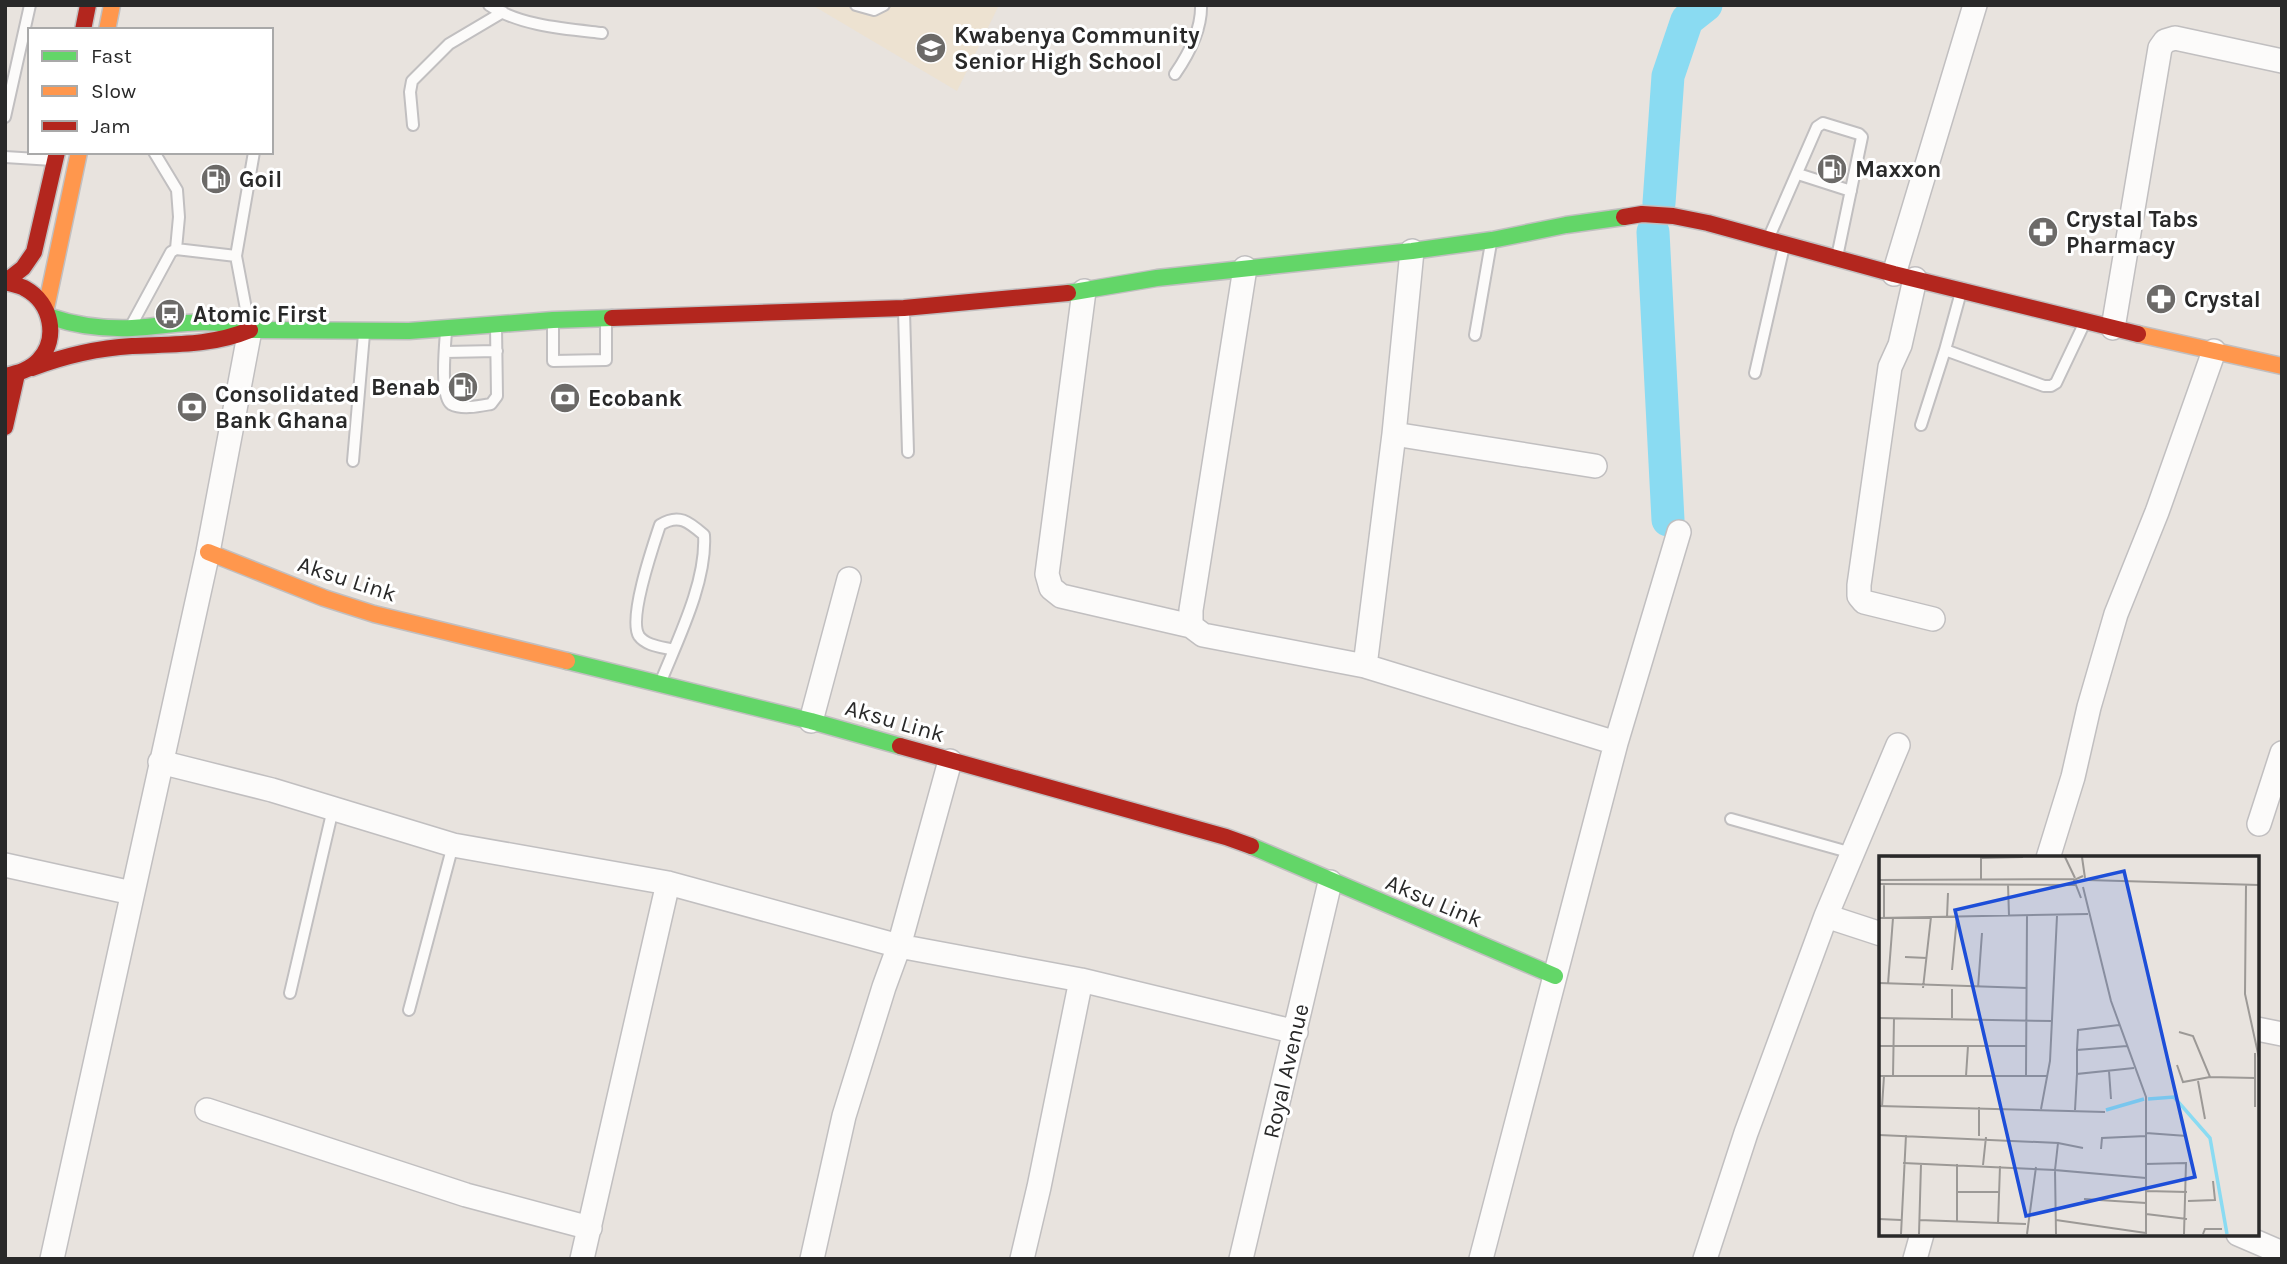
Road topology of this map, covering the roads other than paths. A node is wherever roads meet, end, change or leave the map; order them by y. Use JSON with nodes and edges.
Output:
{"nodes":[{"id":1,"x":30,"y":5,"type":"edge"},
{"id":2,"x":88,"y":5,"type":"edge"},
{"id":3,"x":112,"y":5,"type":"edge"},
{"id":4,"x":489,"y":5,"type":"edge"},
{"id":5,"x":856,"y":5,"type":"edge"},
{"id":6,"x":884,"y":5,"type":"edge"},
{"id":7,"x":1201,"y":5,"type":"edge"},
{"id":8,"x":1975,"y":5,"type":"edge"},
{"id":9,"x":503,"y":12,"type":"junction"},
{"id":10,"x":83,"y":28,"type":"edge"},
{"id":11,"x":107,"y":28,"type":"edge"},
{"id":12,"x":602,"y":33,"type":"dead end"},
{"id":13,"x":2282,"y":61,"type":"edge"},
{"id":14,"x":1175,"y":74,"type":"dead end"},
{"id":15,"x":6,"y":114,"type":"edge"},
{"id":16,"x":413,"y":125,"type":"dead end"},
{"id":17,"x":79,"y":154,"type":"edge"},
{"id":18,"x":155,"y":154,"type":"edge"},
{"id":19,"x":254,"y":154,"type":"edge"},
{"id":20,"x":56,"y":156,"type":"edge"},
{"id":21,"x":5,"y":157,"type":"edge"},
{"id":22,"x":1798,"y":174,"type":"junction"},
{"id":23,"x":1851,"y":191,"type":"junction"},
{"id":24,"x":1492,"y":240,"type":"junction"},
{"id":25,"x":1776,"y":241,"type":"junction"},
{"id":26,"x":176,"y":249,"type":"junction"},
{"id":27,"x":1412,"y":251,"type":"junction"},
{"id":28,"x":236,"y":256,"type":"junction"},
{"id":29,"x":1837,"y":258,"type":"junction"},
{"id":30,"x":1245,"y":268,"type":"junction"},
{"id":31,"x":1904,"y":276,"type":"junction"},
{"id":32,"x":5,"y":282,"type":"edge"},
{"id":33,"x":1961,"y":290,"type":"junction"},
{"id":34,"x":1084,"y":292,"type":"junction"},
{"id":35,"x":904,"y":308,"type":"junction"},
{"id":36,"x":48,"y":312,"type":"junction"},
{"id":37,"x":606,"y":318,"type":"junction"},
{"id":38,"x":553,"y":320,"type":"junction"},
{"id":39,"x":2085,"y":321,"type":"junction"},
{"id":40,"x":496,"y":326,"type":"junction"},
{"id":41,"x":129,"y":328,"type":"junction"},
{"id":42,"x":2113,"y":328,"type":"junction"},
{"id":43,"x":446,"y":329,"type":"junction"},
{"id":44,"x":250,"y":330,"type":"junction"},
{"id":45,"x":364,"y":331,"type":"junction"},
{"id":46,"x":1475,"y":335,"type":"dead end"},
{"id":47,"x":1945,"y":350,"type":"junction"},
{"id":48,"x":496,"y":351,"type":"junction"},
{"id":49,"x":2214,"y":351,"type":"junction"},
{"id":50,"x":445,"y":352,"type":"junction"},
{"id":51,"x":2282,"y":366,"type":"edge"},
{"id":52,"x":18,"y":373,"type":"edge"},
{"id":53,"x":1755,"y":373,"type":"dead end"},
{"id":54,"x":1921,"y":425,"type":"dead end"},
{"id":55,"x":5,"y":427,"type":"edge"},
{"id":56,"x":1394,"y":434,"type":"junction"},
{"id":57,"x":908,"y":452,"type":"dead end"},
{"id":58,"x":353,"y":461,"type":"dead end"},
{"id":59,"x":1595,"y":466,"type":"dead end"},
{"id":60,"x":1679,"y":532,"type":"dead end"},
{"id":61,"x":208,"y":552,"type":"junction"},
{"id":62,"x":849,"y":579,"type":"dead end"},
{"id":63,"x":1933,"y":619,"type":"dead end"},
{"id":64,"x":1191,"y":626,"type":"junction"},
{"id":65,"x":674,"y":650,"type":"junction"},
{"id":66,"x":1366,"y":666,"type":"junction"},
{"id":67,"x":660,"y":684,"type":"junction"},
{"id":68,"x":811,"y":721,"type":"junction"},
{"id":69,"x":1616,"y":743,"type":"junction"},
{"id":70,"x":1898,"y":745,"type":"dead end"},
{"id":71,"x":2282,"y":753,"type":"edge"},
{"id":72,"x":950,"y":761,"type":"junction"},
{"id":73,"x":160,"y":762,"type":"junction"},
{"id":74,"x":333,"y":809,"type":"junction"},
{"id":75,"x":1731,"y":819,"type":"dead end"},
{"id":76,"x":2259,"y":824,"type":"dead end"},
{"id":77,"x":453,"y":845,"type":"junction"},
{"id":78,"x":1852,"y":853,"type":"junction"},
{"id":79,"x":2049,"y":856,"type":"edge"},
{"id":80,"x":5,"y":865,"type":"edge"},
{"id":81,"x":1330,"y":882,"type":"junction"},
{"id":82,"x":668,"y":883,"type":"junction"},
{"id":83,"x":132,"y":893,"type":"junction"},
{"id":84,"x":1826,"y":916,"type":"junction"},
{"id":85,"x":1879,"y":933,"type":"edge"},
{"id":86,"x":899,"y":946,"type":"junction"},
{"id":87,"x":1555,"y":976,"type":"junction"},
{"id":88,"x":1081,"y":980,"type":"junction"},
{"id":89,"x":290,"y":993,"type":"dead end"},
{"id":90,"x":409,"y":1010,"type":"dead end"},
{"id":91,"x":2259,"y":1029,"type":"edge"},
{"id":92,"x":1296,"y":1032,"type":"junction"},
{"id":93,"x":2282,"y":1034,"type":"edge"},
{"id":94,"x":207,"y":1110,"type":"dead end"},
{"id":95,"x":590,"y":1228,"type":"junction"},
{"id":96,"x":1921,"y":1236,"type":"edge"},
{"id":97,"x":2243,"y":1236,"type":"edge"},
{"id":98,"x":2282,"y":1252,"type":"edge"},
{"id":99,"x":52,"y":1259,"type":"edge"},
{"id":100,"x":582,"y":1259,"type":"edge"},
{"id":101,"x":812,"y":1259,"type":"edge"},
{"id":102,"x":1022,"y":1259,"type":"edge"},
{"id":103,"x":1241,"y":1259,"type":"edge"},
{"id":104,"x":1481,"y":1259,"type":"edge"},
{"id":105,"x":1705,"y":1259,"type":"edge"},
{"id":106,"x":1915,"y":1259,"type":"edge"}],
"edges":[{"from":1,"to":15,"type":"lane"},
{"from":2,"to":10,"type":"main road"},
{"from":3,"to":11,"type":"main road"},
{"from":4,"to":9,"type":"lane"},
{"from":5,"to":6,"type":"lane"},
{"from":7,"to":14,"type":"lane"},
{"from":8,"to":31,"type":"street"},
{"from":9,"to":12,"type":"lane"},
{"from":9,"to":16,"type":"lane"},
{"from":13,"to":42,"type":"street"},
{"from":17,"to":36,"type":"main road"},
{"from":18,"to":26,"type":"lane"},
{"from":19,"to":28,"type":"lane"},
{"from":20,"to":21,"type":"lane"},
{"from":20,"to":32,"type":"main road"},
{"from":22,"to":23,"type":"lane"},
{"from":22,"to":23,"type":"lane"},
{"from":22,"to":25,"type":"lane"},
{"from":23,"to":29,"type":"lane"},
{"from":24,"to":25,"type":"main road"},
{"from":24,"to":27,"type":"main road"},
{"from":24,"to":46,"type":"lane"},
{"from":25,"to":29,"type":"main road"},
{"from":25,"to":53,"type":"lane"},
{"from":26,"to":28,"type":"lane"},
{"from":26,"to":41,"type":"lane"},
{"from":27,"to":30,"type":"main road"},
{"from":27,"to":56,"type":"street"},
{"from":28,"to":44,"type":"lane"},
{"from":29,"to":31,"type":"main road"},
{"from":30,"to":34,"type":"main road"},
{"from":30,"to":64,"type":"street"},
{"from":31,"to":33,"type":"main road"},
{"from":31,"to":63,"type":"street"},
{"from":32,"to":36,"type":"main road"},
{"from":33,"to":39,"type":"main road"},
{"from":33,"to":47,"type":"lane"},
{"from":34,"to":35,"type":"main road"},
{"from":34,"to":64,"type":"street"},
{"from":35,"to":37,"type":"main road"},
{"from":35,"to":57,"type":"lane"},
{"from":36,"to":41,"type":"main road"},
{"from":36,"to":52,"type":"main road"},
{"from":37,"to":38,"type":"main road"},
{"from":37,"to":38,"type":"lane"},
{"from":38,"to":40,"type":"main road"},
{"from":39,"to":42,"type":"main road"},
{"from":39,"to":47,"type":"lane"},
{"from":40,"to":43,"type":"main road"},
{"from":40,"to":48,"type":"lane"},
{"from":41,"to":44,"type":"main road"},
{"from":42,"to":49,"type":"main road"},
{"from":43,"to":45,"type":"main road"},
{"from":43,"to":50,"type":"lane"},
{"from":44,"to":45,"type":"main road"},
{"from":44,"to":52,"type":"main road"},
{"from":44,"to":61,"type":"street"},
{"from":45,"to":58,"type":"lane"},
{"from":47,"to":54,"type":"lane"},
{"from":48,"to":50,"type":"lane"},
{"from":48,"to":50,"type":"lane"},
{"from":49,"to":51,"type":"main road"},
{"from":49,"to":79,"type":"street"},
{"from":52,"to":55,"type":"main road"},
{"from":56,"to":59,"type":"street"},
{"from":56,"to":66,"type":"street"},
{"from":60,"to":69,"type":"street"},
{"from":61,"to":67,"type":"main road","name":"Aksu Link"},
{"from":61,"to":73,"type":"street"},
{"from":62,"to":68,"type":"street"},
{"from":64,"to":66,"type":"street"},
{"from":65,"to":65,"type":"lane"},
{"from":65,"to":67,"type":"lane"},
{"from":66,"to":69,"type":"street"},
{"from":67,"to":68,"type":"main road","name":"Aksu Link"},
{"from":68,"to":72,"type":"main road","name":"Aksu Link"},
{"from":69,"to":87,"type":"street"},
{"from":70,"to":78,"type":"street"},
{"from":71,"to":76,"type":"street"},
{"from":72,"to":81,"type":"main road","name":"Aksu Link"},
{"from":72,"to":86,"type":"street"},
{"from":73,"to":74,"type":"street"},
{"from":73,"to":83,"type":"street"},
{"from":74,"to":77,"type":"street"},
{"from":74,"to":89,"type":"lane"},
{"from":75,"to":78,"type":"lane"},
{"from":77,"to":82,"type":"street"},
{"from":77,"to":90,"type":"lane"},
{"from":78,"to":84,"type":"street"},
{"from":80,"to":83,"type":"street"},
{"from":81,"to":87,"type":"main road","name":"Aksu Link"},
{"from":81,"to":92,"type":"street","name":"Royal Avenue"},
{"from":82,"to":86,"type":"street"},
{"from":82,"to":95,"type":"street"},
{"from":83,"to":99,"type":"street"},
{"from":84,"to":85,"type":"street"},
{"from":84,"to":105,"type":"street"},
{"from":86,"to":88,"type":"street"},
{"from":86,"to":101,"type":"street"},
{"from":87,"to":104,"type":"street"},
{"from":88,"to":92,"type":"street"},
{"from":88,"to":102,"type":"street"},
{"from":91,"to":93,"type":"street"},
{"from":92,"to":103,"type":"street","name":"Royal Avenue"},
{"from":94,"to":95,"type":"street"},
{"from":95,"to":100,"type":"street"},
{"from":96,"to":106,"type":"street"},
{"from":97,"to":98,"type":"street"}]}
